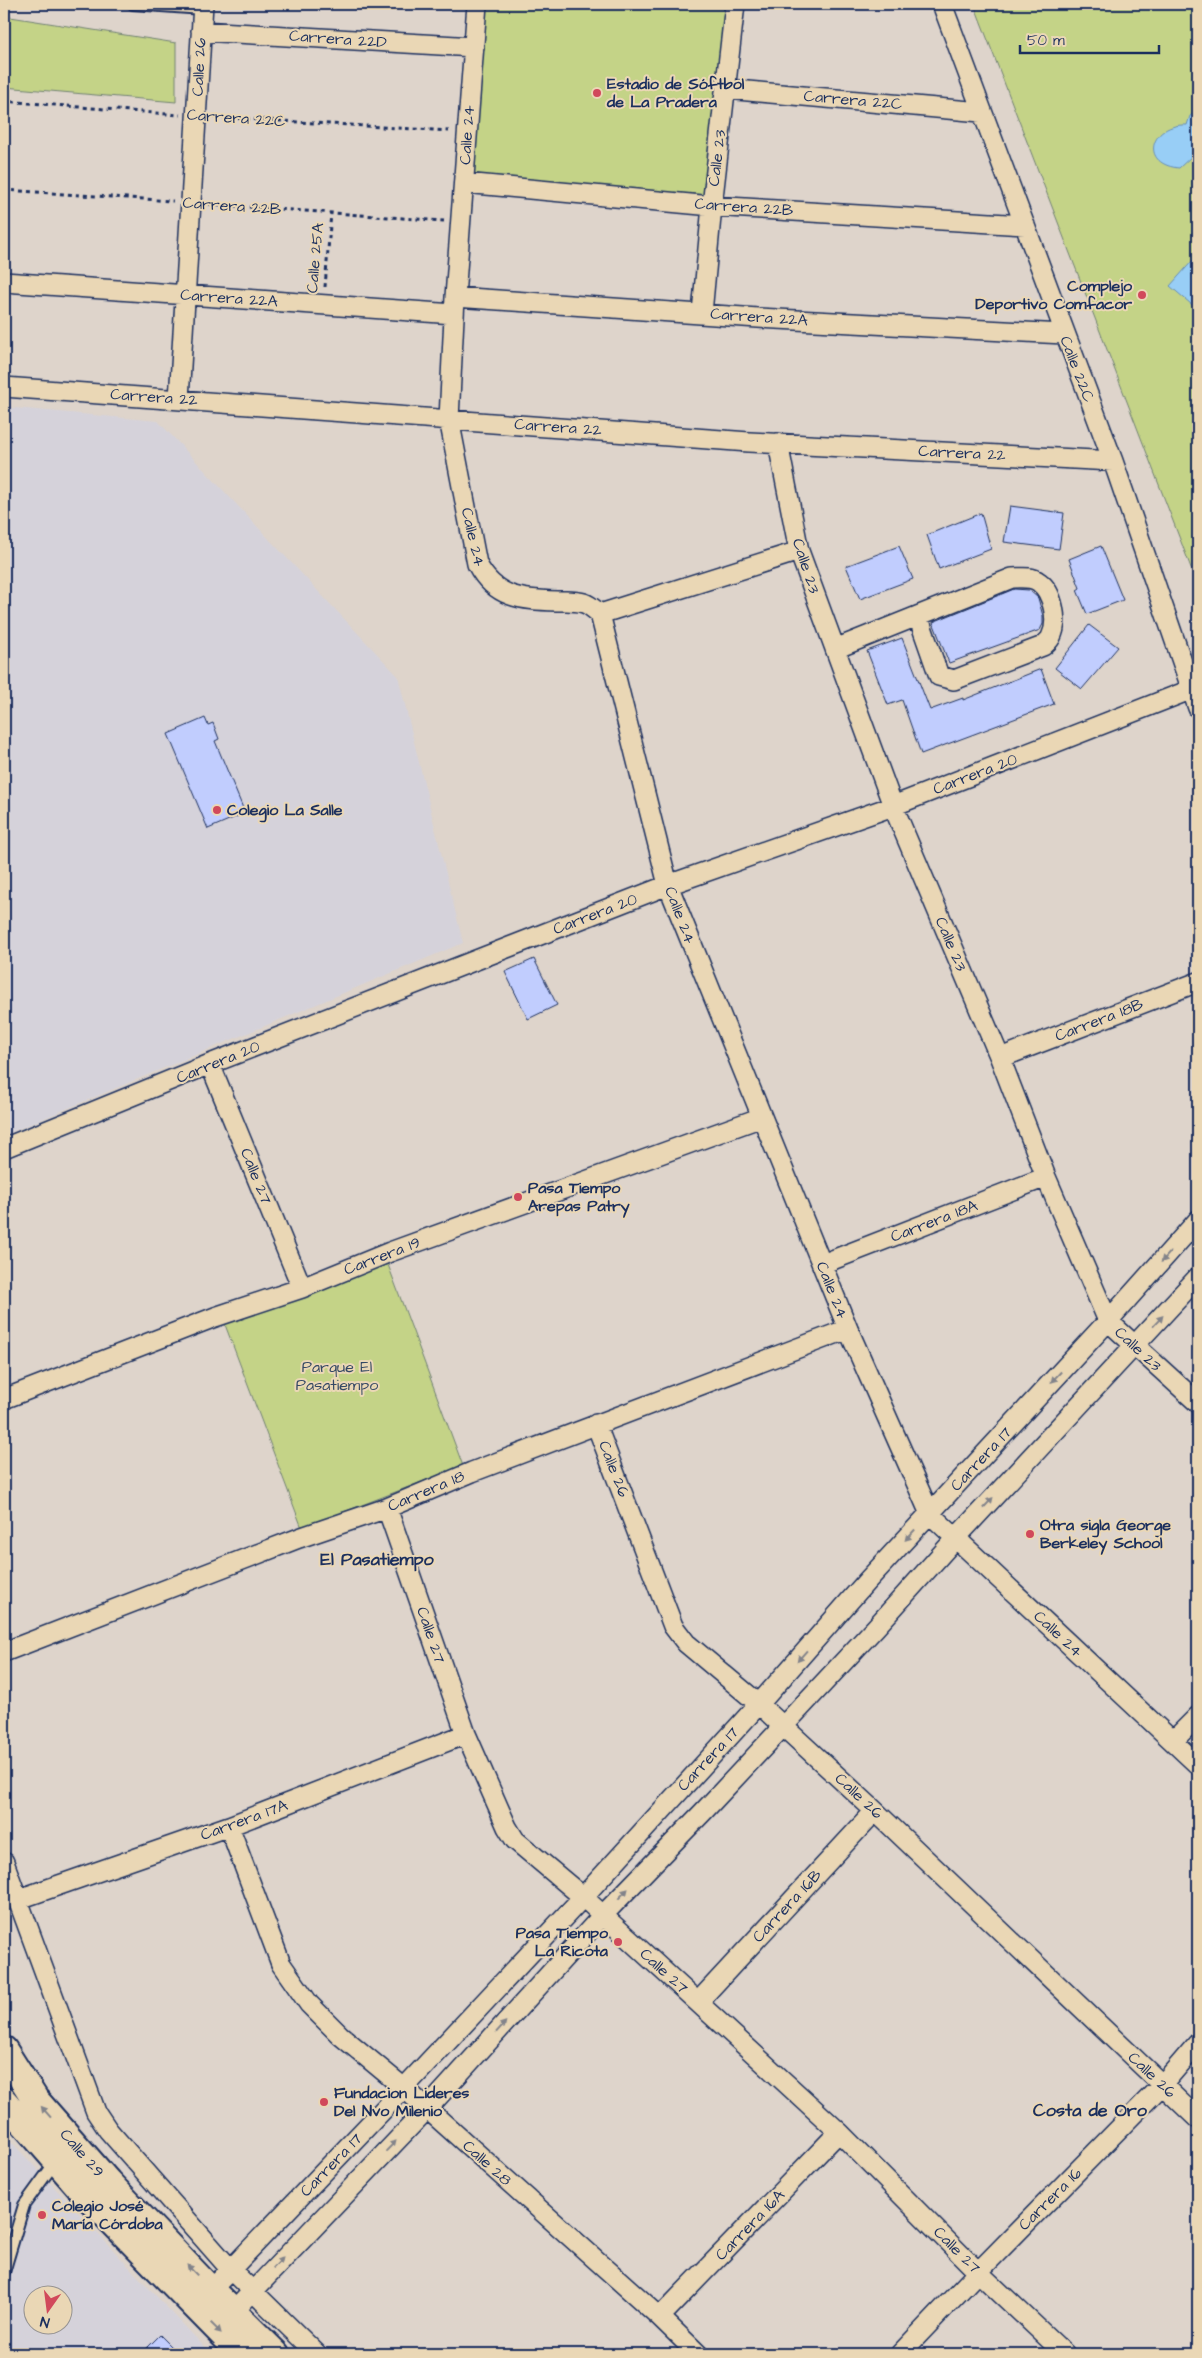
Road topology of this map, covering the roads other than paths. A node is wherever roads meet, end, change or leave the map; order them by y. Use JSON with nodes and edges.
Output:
{"nodes":[{"id":1,"x":133,"y":4,"type":"edge"},
{"id":2,"x":477,"y":4,"type":"edge"},
{"id":3,"x":735,"y":4,"type":"edge"},
{"id":4,"x":942,"y":4,"type":"edge"},
{"id":5,"x":203,"y":6,"type":"edge"},
{"id":6,"x":202,"y":31,"type":"junction"},
{"id":7,"x":474,"y":48,"type":"junction"},
{"id":8,"x":726,"y":89,"type":"junction"},
{"id":9,"x":981,"y":112,"type":"junction"},
{"id":10,"x":464,"y":183,"type":"junction"},
{"id":11,"x":712,"y":206,"type":"junction"},
{"id":12,"x":1025,"y":225,"type":"junction"},
{"id":13,"x":4,"y":282,"type":"edge"},
{"id":14,"x":185,"y":295,"type":"junction"},
{"id":15,"x":455,"y":305,"type":"junction"},
{"id":16,"x":702,"y":313,"type":"junction"},
{"id":17,"x":1064,"y":334,"type":"junction"},
{"id":18,"x":4,"y":387,"type":"edge"},
{"id":19,"x":179,"y":399,"type":"junction"},
{"id":20,"x":450,"y":419,"type":"junction"},
{"id":21,"x":778,"y":443,"type":"junction"},
{"id":22,"x":1113,"y":461,"type":"junction"},
{"id":23,"x":799,"y":551,"type":"junction"},
{"id":24,"x":600,"y":614,"type":"junction"},
{"id":25,"x":918,"y":616,"type":"junction"},
{"id":26,"x":835,"y":649,"type":"junction"},
{"id":27,"x":1190,"y":690,"type":"junction"},
{"id":28,"x":1198,"y":708,"type":"edge"},
{"id":29,"x":893,"y":806,"type":"junction"},
{"id":30,"x":668,"y":885,"type":"junction"},
{"id":31,"x":1198,"y":982,"type":"edge"},
{"id":32,"x":1000,"y":1058,"type":"junction"},
{"id":33,"x":210,"y":1064,"type":"junction"},
{"id":34,"x":762,"y":1117,"type":"junction"},
{"id":35,"x":4,"y":1148,"type":"edge"},
{"id":36,"x":1046,"y":1177,"type":"junction"},
{"id":37,"x":1198,"y":1220,"type":"edge"},
{"id":38,"x":822,"y":1264,"type":"junction"},
{"id":39,"x":1198,"y":1277,"type":"edge"},
{"id":40,"x":302,"y":1288,"type":"junction"},
{"id":41,"x":1108,"y":1321,"type":"junction"},
{"id":42,"x":848,"y":1329,"type":"junction"},
{"id":43,"x":1134,"y":1347,"type":"junction"},
{"id":44,"x":4,"y":1399,"type":"edge"},
{"id":45,"x":1198,"y":1404,"type":"edge"},
{"id":46,"x":596,"y":1424,"type":"junction"},
{"id":47,"x":386,"y":1508,"type":"junction"},
{"id":48,"x":930,"y":1514,"type":"junction"},
{"id":49,"x":954,"y":1539,"type":"junction"},
{"id":50,"x":4,"y":1652,"type":"edge"},
{"id":51,"x":759,"y":1704,"type":"junction"},
{"id":52,"x":1198,"y":1716,"type":"edge"},
{"id":53,"x":782,"y":1726,"type":"junction"},
{"id":54,"x":466,"y":1734,"type":"junction"},
{"id":55,"x":1174,"y":1742,"type":"junction"},
{"id":56,"x":1198,"y":1765,"type":"edge"},
{"id":57,"x":875,"y":1811,"type":"junction"},
{"id":58,"x":229,"y":1826,"type":"junction"},
{"id":59,"x":4,"y":1862,"type":"edge"},
{"id":60,"x":583,"y":1897,"type":"junction"},
{"id":61,"x":19,"y":1899,"type":"junction"},
{"id":62,"x":603,"y":1915,"type":"junction"},
{"id":63,"x":698,"y":2002,"type":"junction"},
{"id":64,"x":1198,"y":2043,"type":"edge"},
{"id":65,"x":4,"y":2050,"type":"edge"},
{"id":66,"x":1162,"y":2085,"type":"junction"},
{"id":67,"x":404,"y":2088,"type":"junction"},
{"id":68,"x":4,"y":2101,"type":"edge"},
{"id":69,"x":427,"y":2109,"type":"junction"},
{"id":70,"x":1198,"y":2119,"type":"edge"},
{"id":71,"x":839,"y":2132,"type":"junction"},
{"id":72,"x":56,"y":2161,"type":"junction"},
{"id":73,"x":231,"y":2270,"type":"junction"},
{"id":74,"x":4,"y":2272,"type":"edge"},
{"id":75,"x":978,"y":2272,"type":"junction"},
{"id":76,"x":211,"y":2290,"type":"junction"},
{"id":77,"x":251,"y":2292,"type":"junction"},
{"id":78,"x":233,"y":2312,"type":"junction"},
{"id":79,"x":660,"y":2317,"type":"junction"},
{"id":80,"x":242,"y":2354,"type":"edge"},
{"id":81,"x":276,"y":2354,"type":"edge"},
{"id":82,"x":317,"y":2354,"type":"edge"},
{"id":83,"x":698,"y":2354,"type":"edge"},
{"id":84,"x":900,"y":2354,"type":"edge"},
{"id":85,"x":1065,"y":2354,"type":"edge"}],
"edges":[{"from":1,"to":5,"type":"lane"},
{"from":2,"to":7,"type":"street","name":"Calle 24"},
{"from":3,"to":8,"type":"street","name":"Calle 23"},
{"from":4,"to":9,"type":"street","name":"Calle 22C"},
{"from":5,"to":6,"type":"street","name":"Calle 26"},
{"from":6,"to":7,"type":"street","name":"Carrera 22D"},
{"from":6,"to":14,"type":"street","name":"Calle 26"},
{"from":7,"to":10,"type":"street","name":"Calle 24"},
{"from":8,"to":9,"type":"street","name":"Carrera 22C"},
{"from":8,"to":11,"type":"street","name":"Calle 23"},
{"from":9,"to":12,"type":"street","name":"Calle 22C"},
{"from":10,"to":11,"type":"street","name":"Carrera 22B"},
{"from":10,"to":15,"type":"street","name":"Calle 24"},
{"from":11,"to":12,"type":"street","name":"Carrera 22B"},
{"from":11,"to":16,"type":"street","name":"Calle 23"},
{"from":12,"to":17,"type":"street","name":"Calle 22C"},
{"from":13,"to":14,"type":"street","name":"Carrera 22A"},
{"from":14,"to":15,"type":"street","name":"Carrera 22A"},
{"from":14,"to":19,"type":"street","name":"Calle 26"},
{"from":15,"to":16,"type":"street","name":"Carrera 22A"},
{"from":15,"to":20,"type":"street","name":"Calle 24"},
{"from":16,"to":17,"type":"street","name":"Carrera 22A"},
{"from":17,"to":22,"type":"street","name":"Calle 22C"},
{"from":18,"to":19,"type":"street","name":"Carrera 22"},
{"from":19,"to":20,"type":"street","name":"Carrera 22"},
{"from":20,"to":21,"type":"street","name":"Carrera 22"},
{"from":20,"to":24,"type":"street","name":"Calle 24"},
{"from":21,"to":22,"type":"street","name":"Carrera 22"},
{"from":21,"to":23,"type":"street","name":"Calle 23"},
{"from":22,"to":27,"type":"street","name":"Calle 22C"},
{"from":23,"to":24,"type":"street"},
{"from":23,"to":26,"type":"street","name":"Calle 23"},
{"from":24,"to":30,"type":"street","name":"Calle 24"},
{"from":25,"to":25,"type":"street"},
{"from":25,"to":26,"type":"street"},
{"from":26,"to":29,"type":"street","name":"Calle 23"},
{"from":27,"to":28,"type":"street","name":"Calle 22C"},
{"from":27,"to":29,"type":"street","name":"Carrera 20"},
{"from":29,"to":30,"type":"street","name":"Carrera 20"},
{"from":29,"to":32,"type":"street","name":"Calle 23"},
{"from":30,"to":33,"type":"street","name":"Carrera 20"},
{"from":30,"to":34,"type":"street","name":"Calle 24"},
{"from":31,"to":32,"type":"street","name":"Carrera 18B"},
{"from":32,"to":36,"type":"street","name":"Calle 23"},
{"from":33,"to":35,"type":"street","name":"Carrera 20"},
{"from":33,"to":40,"type":"street","name":"Calle 27"},
{"from":34,"to":38,"type":"street","name":"Calle 24"},
{"from":34,"to":40,"type":"street","name":"Carrera 19"},
{"from":36,"to":38,"type":"street","name":"Carrera 18A"},
{"from":36,"to":41,"type":"street","name":"Calle 23"},
{"from":37,"to":41,"type":"street","name":"Carrera 17","one_way":true},
{"from":38,"to":42,"type":"street","name":"Calle 24"},
{"from":43,"to":39,"type":"street","name":"Carrera 17","one_way":true},
{"from":40,"to":44,"type":"street","name":"Carrera 19"},
{"from":41,"to":43,"type":"street","name":"Calle 23"},
{"from":41,"to":48,"type":"street","name":"Carrera 17","one_way":true},
{"from":42,"to":46,"type":"street","name":"Carrera 18"},
{"from":42,"to":48,"type":"street","name":"Calle 24"},
{"from":43,"to":45,"type":"street","name":"Calle 23"},
{"from":49,"to":43,"type":"street","name":"Carrera 17","one_way":true},
{"from":46,"to":47,"type":"street","name":"Carrera 18"},
{"from":46,"to":51,"type":"street","name":"Calle 26"},
{"from":47,"to":50,"type":"street","name":"Carrera 18"},
{"from":47,"to":54,"type":"street","name":"Calle 27"},
{"from":48,"to":49,"type":"street","name":"Calle 24"},
{"from":48,"to":51,"type":"street","name":"Carrera 17","one_way":true},
{"from":49,"to":53,"type":"street","name":"Carrera 17"},
{"from":49,"to":55,"type":"street","name":"Calle 24"},
{"from":51,"to":53,"type":"street","name":"Calle 26"},
{"from":51,"to":60,"type":"street","name":"Carrera 17"},
{"from":52,"to":55,"type":"street"},
{"from":53,"to":57,"type":"street","name":"Calle 26"},
{"from":62,"to":53,"type":"street","name":"Carrera 17","one_way":true},
{"from":54,"to":58,"type":"street","name":"Carrera 17A"},
{"from":54,"to":60,"type":"street","name":"Calle 27"},
{"from":55,"to":56,"type":"street","name":"Calle 24"},
{"from":57,"to":63,"type":"street","name":"Carrera 16B"},
{"from":57,"to":66,"type":"street","name":"Calle 26"},
{"from":58,"to":61,"type":"street","name":"Carrera 17A"},
{"from":58,"to":67,"type":"street","name":"Calle 28"},
{"from":59,"to":61,"type":"street"},
{"from":60,"to":62,"type":"street","name":"Calle 27"},
{"from":60,"to":67,"type":"street","name":"Carrera 17"},
{"from":61,"to":73,"type":"street"},
{"from":62,"to":63,"type":"street","name":"Calle 27"},
{"from":69,"to":62,"type":"street","name":"Carrera 17","one_way":true},
{"from":63,"to":71,"type":"street","name":"Calle 27"},
{"from":64,"to":66,"type":"street","name":"Carrera 16"},
{"from":76,"to":65,"type":"main road","name":"Calle 29","one_way":true},
{"from":66,"to":70,"type":"street","name":"Calle 26"},
{"from":66,"to":75,"type":"street","name":"Carrera 16"},
{"from":67,"to":69,"type":"street","name":"Calle 28"},
{"from":67,"to":73,"type":"street","name":"Carrera 17"},
{"from":68,"to":72,"type":"main road","name":"Calle 29"},
{"from":77,"to":69,"type":"street","name":"Carrera 17","one_way":true},
{"from":69,"to":79,"type":"street","name":"Calle 28"},
{"from":71,"to":75,"type":"street","name":"Calle 27"},
{"from":71,"to":79,"type":"street","name":"Carrera 16A"},
{"from":72,"to":74,"type":"lane"},
{"from":72,"to":80,"type":"main road","name":"Calle 29","one_way":true},
{"from":73,"to":76,"type":"street","name":"Carrera 17"},
{"from":73,"to":77,"type":"street"},
{"from":75,"to":84,"type":"street","name":"Carrera 16"},
{"from":75,"to":85,"type":"street","name":"Calle 27"},
{"from":76,"to":78,"type":"main road","name":"Calle 29"},
{"from":77,"to":78,"type":"street","name":"Carrera 17"},
{"from":77,"to":82,"type":"street"},
{"from":78,"to":81,"type":"main road","name":"Calle 29"},
{"from":79,"to":83,"type":"street","name":"Calle 28"}]}
